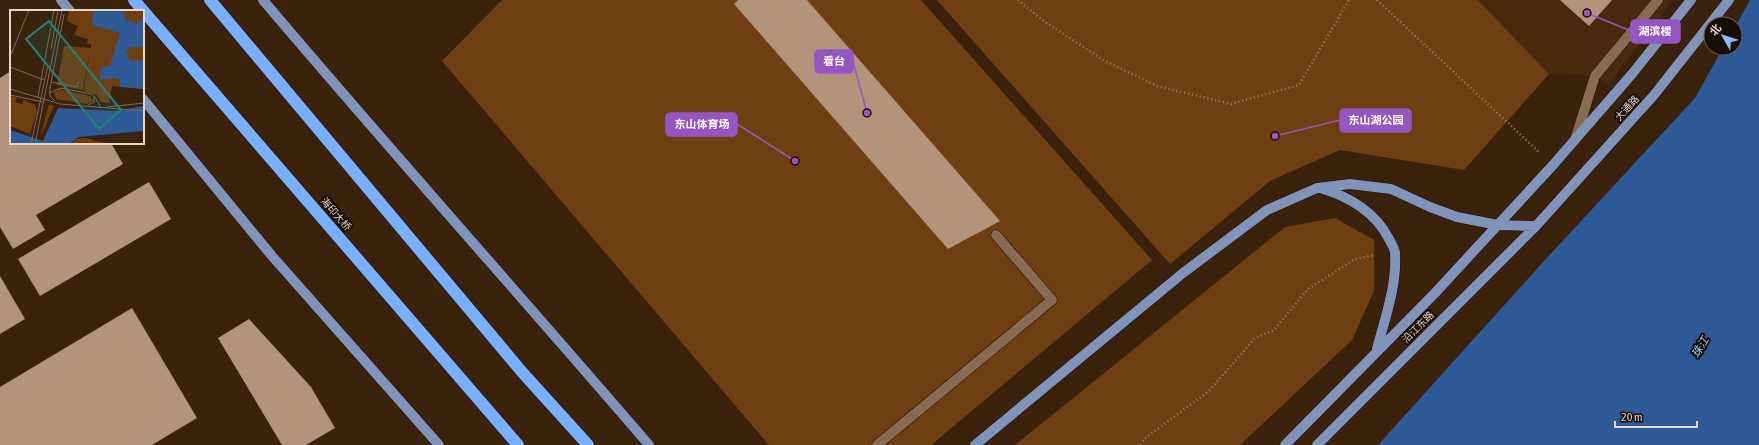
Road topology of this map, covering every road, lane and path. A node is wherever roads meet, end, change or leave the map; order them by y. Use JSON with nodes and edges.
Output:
{"nodes":[{"id":1,"x":61,"y":0,"type":"edge"},
{"id":2,"x":134,"y":0,"type":"edge"},
{"id":3,"x":210,"y":0,"type":"edge"},
{"id":4,"x":263,"y":0,"type":"edge"},
{"id":5,"x":1018,"y":0,"type":"edge"},
{"id":6,"x":1349,"y":0,"type":"edge"},
{"id":7,"x":1377,"y":0,"type":"edge"},
{"id":8,"x":1658,"y":0,"type":"edge"},
{"id":9,"x":1691,"y":0,"type":"edge"},
{"id":10,"x":1729,"y":0,"type":"edge"},
{"id":11,"x":69,"y":10,"type":"edge"},
{"id":12,"x":143,"y":10,"type":"edge"},
{"id":13,"x":144,"y":12,"type":"edge"},
{"id":14,"x":144,"y":100,"type":"edge"},
{"id":15,"x":1574,"y":140,"type":"junction"},
{"id":16,"x":1553,"y":165,"type":"junction"},
{"id":17,"x":1317,"y":188,"type":"junction"},
{"id":18,"x":1498,"y":225,"type":"junction"},
{"id":19,"x":1536,"y":226,"type":"junction"},
{"id":20,"x":996,"y":234,"type":"dead end"},
{"id":21,"x":1396,"y":251,"type":"junction"},
{"id":22,"x":1376,"y":351,"type":"junction"},
{"id":23,"x":439,"y":445,"type":"edge"},
{"id":24,"x":518,"y":445,"type":"edge"},
{"id":25,"x":588,"y":445,"type":"edge"},
{"id":26,"x":649,"y":445,"type":"edge"},
{"id":27,"x":877,"y":445,"type":"edge"},
{"id":28,"x":975,"y":445,"type":"edge"},
{"id":29,"x":1141,"y":445,"type":"edge"},
{"id":30,"x":1284,"y":445,"type":"edge"},
{"id":31,"x":1317,"y":445,"type":"edge"}],
"edges":[{"from":1,"to":11,"type":"main road"},
{"from":2,"to":12,"type":"highway","name":"海印大桥"},
{"from":3,"to":25,"type":"highway"},
{"from":4,"to":26,"type":"main road"},
{"from":5,"to":6,"type":"path"},
{"from":7,"to":16,"type":"path"},
{"from":8,"to":15,"type":"lane"},
{"from":9,"to":15,"type":"main road","name":"大通路"},
{"from":10,"to":19,"type":"main road","name":"大通路"},
{"from":13,"to":24,"type":"highway","name":"海印大桥"},
{"from":14,"to":23,"type":"main road"},
{"from":15,"to":16,"type":"main road","name":"大通路"},
{"from":16,"to":18,"type":"main road","name":"大通路"},
{"from":17,"to":18,"type":"main road"},
{"from":17,"to":21,"type":"main road"},
{"from":17,"to":28,"type":"main road","bridge":true},
{"from":18,"to":19,"type":"main road"},
{"from":18,"to":22,"type":"main road","name":"沿江东路"},
{"from":19,"to":31,"type":"main road","name":"沿江东路"},
{"from":20,"to":27,"type":"lane"},
{"from":21,"to":22,"type":"main road"},
{"from":21,"to":29,"type":"path"},
{"from":22,"to":30,"type":"main road","name":"沿江东路"}]}
